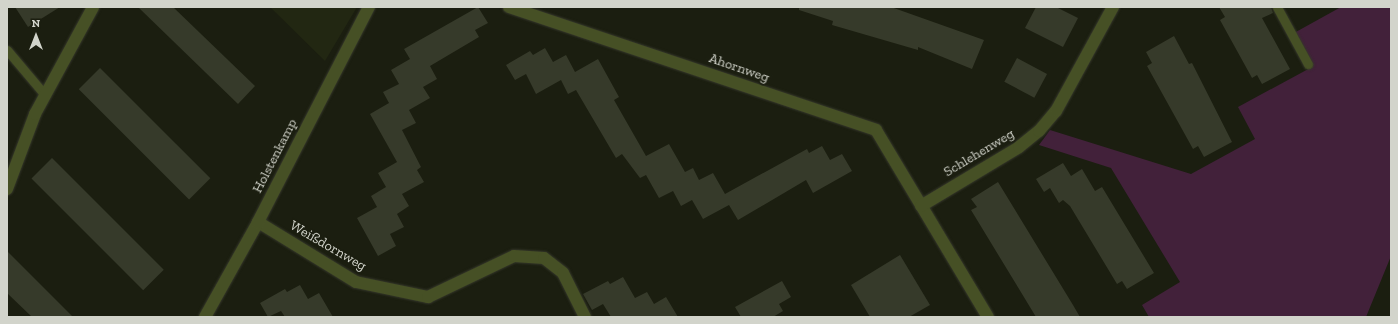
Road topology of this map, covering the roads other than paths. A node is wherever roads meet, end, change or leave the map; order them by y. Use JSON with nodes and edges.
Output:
{"nodes":[{"id":1,"x":93,"y":7,"type":"edge"},
{"id":2,"x":369,"y":7,"type":"edge"},
{"id":3,"x":510,"y":7,"type":"edge"},
{"id":4,"x":1113,"y":7,"type":"edge"},
{"id":5,"x":1277,"y":7,"type":"edge"},
{"id":6,"x":7,"y":50,"type":"edge"},
{"id":7,"x":1308,"y":64,"type":"dead end"},
{"id":8,"x":45,"y":95,"type":"junction"},
{"id":9,"x":7,"y":189,"type":"edge"},
{"id":10,"x":921,"y":206,"type":"junction"},
{"id":11,"x":258,"y":222,"type":"junction"},
{"id":12,"x":205,"y":317,"type":"edge"},
{"id":13,"x":585,"y":317,"type":"edge"},
{"id":14,"x":988,"y":317,"type":"edge"}],
"edges":[{"from":1,"to":8,"type":"street"},
{"from":2,"to":11,"type":"street","name":"Holstenkamp"},
{"from":3,"to":10,"type":"street","name":"Ahornweg"},
{"from":4,"to":10,"type":"street","name":"Schlehenweg"},
{"from":5,"to":7,"type":"lane"},
{"from":6,"to":8,"type":"lane"},
{"from":8,"to":9,"type":"street"},
{"from":10,"to":14,"type":"street"},
{"from":11,"to":12,"type":"street","name":"Holstenkamp"},
{"from":11,"to":13,"type":"street","name":"Weißdornweg"}]}
